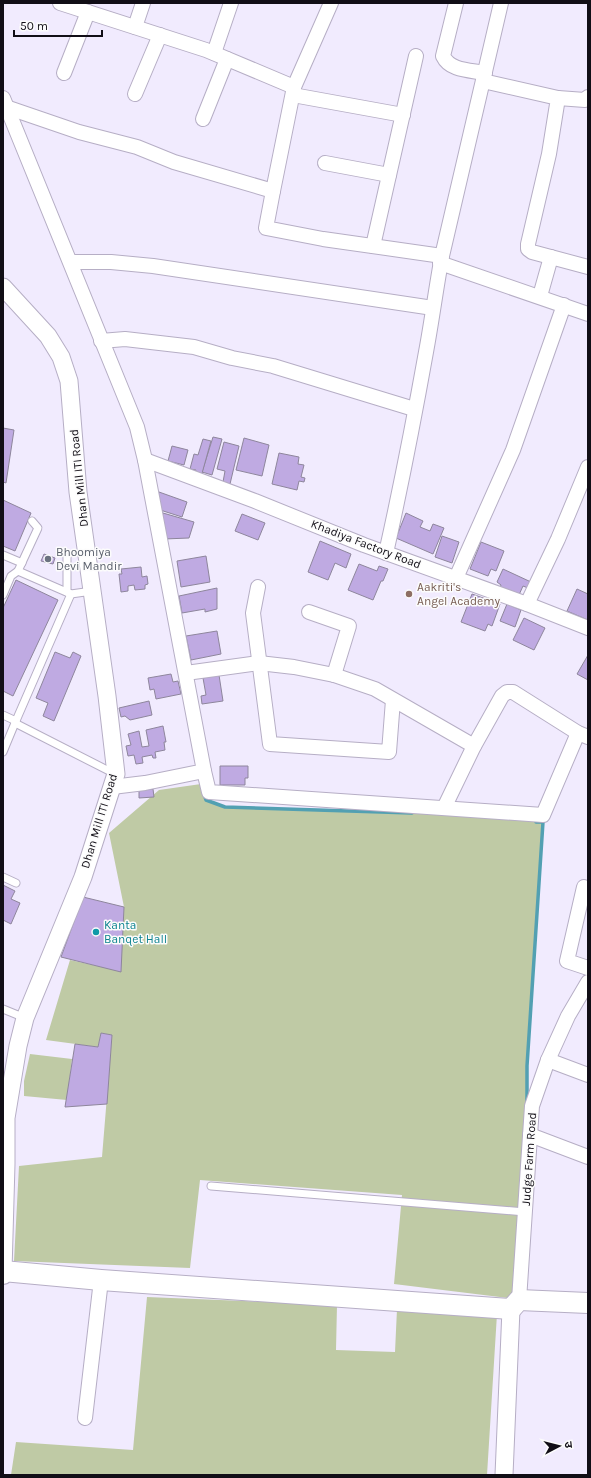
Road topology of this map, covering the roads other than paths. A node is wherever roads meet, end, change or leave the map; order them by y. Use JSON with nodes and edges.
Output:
{"nodes":[{"id":1,"x":60,"y":3,"type":"edge"},
{"id":2,"x":142,"y":3,"type":"edge"},
{"id":3,"x":230,"y":3,"type":"edge"},
{"id":4,"x":331,"y":3,"type":"edge"},
{"id":5,"x":456,"y":3,"type":"edge"},
{"id":6,"x":501,"y":3,"type":"edge"},
{"id":7,"x":88,"y":12,"type":"junction"},
{"id":8,"x":135,"y":27,"type":"junction"},
{"id":9,"x":160,"y":35,"type":"junction"},
{"id":10,"x":214,"y":53,"type":"junction"},
{"id":11,"x":416,"y":56,"type":"dead end"},
{"id":12,"x":227,"y":59,"type":"junction"},
{"id":13,"x":64,"y":73,"type":"dead end"},
{"id":14,"x":484,"y":77,"type":"junction"},
{"id":15,"x":294,"y":91,"type":"junction"},
{"id":16,"x":135,"y":94,"type":"dead end"},
{"id":17,"x":588,"y":97,"type":"edge"},
{"id":18,"x":558,"y":98,"type":"junction"},
{"id":19,"x":4,"y":103,"type":"edge"},
{"id":20,"x":403,"y":115,"type":"junction"},
{"id":21,"x":203,"y":119,"type":"dead end"},
{"id":22,"x":325,"y":163,"type":"dead end"},
{"id":23,"x":389,"y":175,"type":"junction"},
{"id":24,"x":273,"y":191,"type":"junction"},
{"id":25,"x":373,"y":246,"type":"junction"},
{"id":26,"x":551,"y":257,"type":"junction"},
{"id":27,"x":441,"y":260,"type":"junction"},
{"id":28,"x":71,"y":262,"type":"junction"},
{"id":29,"x":588,"y":267,"type":"edge"},
{"id":30,"x":3,"y":287,"type":"edge"},
{"id":31,"x":540,"y":296,"type":"junction"},
{"id":32,"x":564,"y":305,"type":"junction"},
{"id":33,"x":433,"y":308,"type":"junction"},
{"id":34,"x":588,"y":314,"type":"edge"},
{"id":35,"x":101,"y":341,"type":"junction"},
{"id":36,"x":414,"y":409,"type":"junction"},
{"id":37,"x":145,"y":460,"type":"junction"},
{"id":38,"x":588,"y":467,"type":"edge"},
{"id":39,"x":32,"y":521,"type":"dead end"},
{"id":40,"x":386,"y":553,"type":"junction"},
{"id":41,"x":3,"y":555,"type":"edge"},
{"id":42,"x":67,"y":557,"type":"dead end"},
{"id":43,"x":22,"y":563,"type":"junction"},
{"id":44,"x":18,"y":571,"type":"junction"},
{"id":45,"x":456,"y":578,"type":"junction"},
{"id":46,"x":258,"y":587,"type":"dead end"},
{"id":47,"x":92,"y":591,"type":"junction"},
{"id":48,"x":69,"y":593,"type":"junction"},
{"id":49,"x":3,"y":595,"type":"edge"},
{"id":50,"x":527,"y":604,"type":"junction"},
{"id":51,"x":308,"y":612,"type":"dead end"},
{"id":52,"x":588,"y":628,"type":"edge"},
{"id":53,"x":259,"y":663,"type":"junction"},
{"id":54,"x":186,"y":673,"type":"junction"},
{"id":55,"x":334,"y":675,"type":"junction"},
{"id":56,"x":393,"y":700,"type":"junction"},
{"id":57,"x":3,"y":715,"type":"edge"},
{"id":58,"x":15,"y":722,"type":"junction"},
{"id":59,"x":583,"y":735,"type":"edge"},
{"id":60,"x":474,"y":746,"type":"junction"},
{"id":61,"x":3,"y":752,"type":"edge"},
{"id":62,"x":204,"y":771,"type":"junction"},
{"id":63,"x":114,"y":781,"type":"junction"},
{"id":64,"x":444,"y":808,"type":"junction"},
{"id":65,"x":3,"y":877,"type":"edge"},
{"id":66,"x":16,"y":883,"type":"dead end"},
{"id":67,"x":582,"y":886,"type":"edge"},
{"id":68,"x":588,"y":968,"type":"edge"},
{"id":69,"x":588,"y":982,"type":"edge"},
{"id":70,"x":3,"y":1009,"type":"edge"},
{"id":71,"x":25,"y":1018,"type":"junction"},
{"id":72,"x":548,"y":1060,"type":"junction"},
{"id":73,"x":588,"y":1076,"type":"edge"},
{"id":74,"x":4,"y":1118,"type":"edge"},
{"id":75,"x":530,"y":1135,"type":"junction"},
{"id":76,"x":588,"y":1157,"type":"edge"},
{"id":77,"x":210,"y":1186,"type":"dead end"},
{"id":78,"x":4,"y":1204,"type":"edge"},
{"id":79,"x":525,"y":1212,"type":"junction"},
{"id":80,"x":3,"y":1273,"type":"edge"},
{"id":81,"x":101,"y":1280,"type":"junction"},
{"id":82,"x":588,"y":1304,"type":"edge"},
{"id":83,"x":515,"y":1305,"type":"junction"},
{"id":84,"x":85,"y":1418,"type":"dead end"},
{"id":85,"x":504,"y":1475,"type":"edge"}],
"edges":[{"from":1,"to":7,"type":"street"},
{"from":2,"to":8,"type":"street"},
{"from":3,"to":10,"type":"street"},
{"from":4,"to":15,"type":"street"},
{"from":5,"to":14,"type":"street"},
{"from":6,"to":14,"type":"street"},
{"from":7,"to":8,"type":"street"},
{"from":7,"to":13,"type":"street"},
{"from":8,"to":9,"type":"street"},
{"from":9,"to":10,"type":"street"},
{"from":9,"to":16,"type":"street"},
{"from":10,"to":12,"type":"street"},
{"from":11,"to":20,"type":"street"},
{"from":12,"to":15,"type":"street"},
{"from":12,"to":21,"type":"street"},
{"from":14,"to":18,"type":"street"},
{"from":14,"to":27,"type":"street"},
{"from":15,"to":20,"type":"street"},
{"from":15,"to":24,"type":"street"},
{"from":17,"to":18,"type":"street"},
{"from":18,"to":26,"type":"street"},
{"from":19,"to":24,"type":"street"},
{"from":19,"to":28,"type":"street"},
{"from":20,"to":23,"type":"street"},
{"from":22,"to":23,"type":"street"},
{"from":23,"to":25,"type":"street"},
{"from":24,"to":25,"type":"street"},
{"from":25,"to":27,"type":"street"},
{"from":26,"to":29,"type":"street"},
{"from":26,"to":31,"type":"street"},
{"from":27,"to":31,"type":"street"},
{"from":27,"to":33,"type":"street"},
{"from":28,"to":33,"type":"street"},
{"from":28,"to":35,"type":"street"},
{"from":30,"to":47,"type":"street","name":"Dhan Mill ITI Road"},
{"from":31,"to":32,"type":"street"},
{"from":32,"to":34,"type":"street"},
{"from":32,"to":45,"type":"street"},
{"from":33,"to":36,"type":"street"},
{"from":35,"to":36,"type":"street"},
{"from":35,"to":37,"type":"street"},
{"from":36,"to":40,"type":"street"},
{"from":37,"to":40,"type":"street","name":"Khadiya Factory Road"},
{"from":37,"to":54,"type":"street"},
{"from":38,"to":50,"type":"street"},
{"from":39,"to":43,"type":"lane"},
{"from":40,"to":45,"type":"street","name":"Khadiya Factory Road"},
{"from":41,"to":43,"type":"lane"},
{"from":42,"to":48,"type":"lane"},
{"from":43,"to":44,"type":"lane"},
{"from":44,"to":48,"type":"lane"},
{"from":44,"to":49,"type":"lane"},
{"from":45,"to":50,"type":"street","name":"Khadiya Factory Road"},
{"from":46,"to":53,"type":"street"},
{"from":47,"to":48,"type":"lane"},
{"from":47,"to":63,"type":"street","name":"Dhan Mill ITI Road"},
{"from":48,"to":58,"type":"lane"},
{"from":50,"to":52,"type":"street","name":"Khadiya Factory Road"},
{"from":51,"to":55,"type":"street"},
{"from":53,"to":54,"type":"street"},
{"from":53,"to":55,"type":"street"},
{"from":53,"to":56,"type":"street"},
{"from":54,"to":62,"type":"street"},
{"from":55,"to":56,"type":"street"},
{"from":56,"to":60,"type":"street"},
{"from":57,"to":58,"type":"lane"},
{"from":58,"to":61,"type":"lane"},
{"from":58,"to":63,"type":"lane"},
{"from":59,"to":60,"type":"street"},
{"from":59,"to":64,"type":"street"},
{"from":60,"to":64,"type":"street"},
{"from":62,"to":63,"type":"street"},
{"from":62,"to":64,"type":"street"},
{"from":63,"to":71,"type":"street","name":"Dhan Mill ITI Road"},
{"from":65,"to":66,"type":"lane"},
{"from":67,"to":68,"type":"street"},
{"from":69,"to":72,"type":"street","name":"Judge Farm Road"},
{"from":70,"to":71,"type":"lane"},
{"from":71,"to":74,"type":"street","name":"Dhan Mill ITI Road"},
{"from":72,"to":73,"type":"street"},
{"from":72,"to":75,"type":"street","name":"Judge Farm Road"},
{"from":74,"to":78,"type":"street","name":"Dhan Mill ITI Road"},
{"from":75,"to":76,"type":"street"},
{"from":75,"to":79,"type":"street","name":"Judge Farm Road"},
{"from":77,"to":79,"type":"lane"},
{"from":78,"to":80,"type":"street","name":"Dhan Mill ITI Road"},
{"from":79,"to":83,"type":"street","name":"Judge Farm Road"},
{"from":80,"to":81,"type":"main road"},
{"from":81,"to":83,"type":"main road"},
{"from":81,"to":84,"type":"street"},
{"from":82,"to":83,"type":"main road"},
{"from":83,"to":85,"type":"street"}]}
